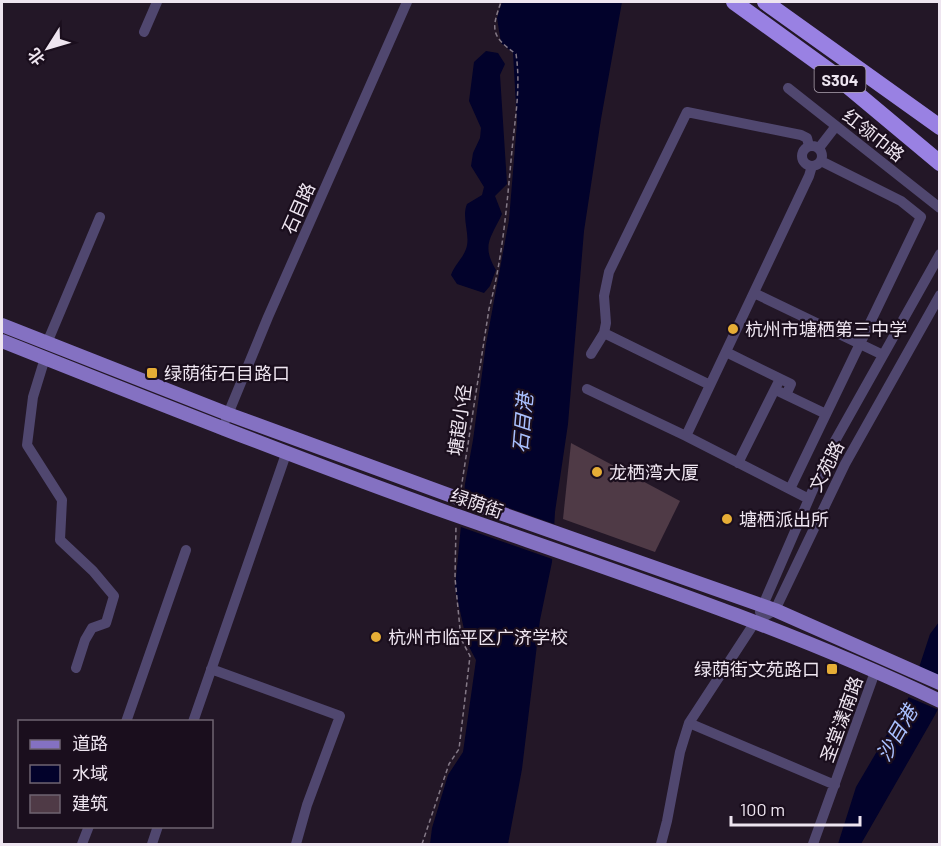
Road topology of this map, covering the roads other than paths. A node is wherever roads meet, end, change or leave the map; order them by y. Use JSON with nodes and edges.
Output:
{"nodes":[{"id":1,"x":157,"y":2,"type":"edge"},
{"id":2,"x":407,"y":2,"type":"edge"},
{"id":3,"x":734,"y":2,"type":"edge"},
{"id":4,"x":765,"y":2,"type":"edge"},
{"id":5,"x":144,"y":32,"type":"dead end"},
{"id":6,"x":788,"y":88,"type":"dead end"},
{"id":7,"x":836,"y":126,"type":"junction"},
{"id":8,"x":939,"y":127,"type":"edge"},
{"id":9,"x":814,"y":147,"type":"junction"},
{"id":10,"x":816,"y":164,"type":"junction"},
{"id":11,"x":939,"y":164,"type":"edge"},
{"id":12,"x":939,"y":208,"type":"edge"},
{"id":13,"x":100,"y":218,"type":"dead end"},
{"id":14,"x":939,"y":254,"type":"edge"},
{"id":15,"x":754,"y":293,"type":"junction"},
{"id":16,"x":939,"y":295,"type":"edge"},
{"id":17,"x":2,"y":325,"type":"edge"},
{"id":18,"x":604,"y":333,"type":"junction"},
{"id":19,"x":2,"y":341,"type":"edge"},
{"id":20,"x":47,"y":343,"type":"junction"},
{"id":21,"x":860,"y":344,"type":"junction"},
{"id":22,"x":726,"y":352,"type":"junction"},
{"id":23,"x":591,"y":354,"type":"dead end"},
{"id":24,"x":883,"y":355,"type":"junction"},
{"id":25,"x":45,"y":358,"type":"junction"},
{"id":26,"x":780,"y":379,"type":"junction"},
{"id":27,"x":710,"y":385,"type":"junction"},
{"id":28,"x":587,"y":389,"type":"dead end"},
{"id":29,"x":775,"y":389,"type":"junction"},
{"id":30,"x":786,"y":395,"type":"junction"},
{"id":31,"x":228,"y":414,"type":"junction"},
{"id":32,"x":826,"y":414,"type":"junction"},
{"id":33,"x":222,"y":429,"type":"junction"},
{"id":34,"x":686,"y":436,"type":"junction"},
{"id":35,"x":286,"y":454,"type":"junction"},
{"id":36,"x":738,"y":463,"type":"junction"},
{"id":37,"x":790,"y":489,"type":"junction"},
{"id":38,"x":809,"y":499,"type":"junction"},
{"id":39,"x":186,"y":550,"type":"dead end"},
{"id":40,"x":768,"y":608,"type":"junction"},
{"id":41,"x":755,"y":622,"type":"junction"},
{"id":42,"x":76,"y":668,"type":"dead end"},
{"id":43,"x":211,"y":669,"type":"junction"},
{"id":44,"x":875,"y":672,"type":"junction"},
{"id":45,"x":939,"y":683,"type":"edge"},
{"id":46,"x":939,"y":701,"type":"edge"},
{"id":47,"x":127,"y":720,"type":"edge"},
{"id":48,"x":194,"y":720,"type":"edge"},
{"id":49,"x":689,"y":723,"type":"junction"},
{"id":50,"x":835,"y":785,"type":"junction"},
{"id":51,"x":88,"y":828,"type":"edge"},
{"id":52,"x":157,"y":828,"type":"edge"},
{"id":53,"x":82,"y":844,"type":"edge"},
{"id":54,"x":152,"y":844,"type":"edge"},
{"id":55,"x":296,"y":844,"type":"edge"},
{"id":56,"x":661,"y":844,"type":"edge"},
{"id":57,"x":813,"y":844,"type":"edge"}],
"edges":[{"from":1,"to":5,"type":"street"},
{"from":2,"to":31,"type":"street","name":"石目路"},
{"from":3,"to":11,"type":"highway","number":"S304"},
{"from":4,"to":8,"type":"highway","number":"S304"},
{"from":6,"to":7,"type":"street","name":"红领巾路"},
{"from":7,"to":9,"type":"street"},
{"from":7,"to":12,"type":"street","name":"红领巾路"},
{"from":9,"to":10,"type":"street"},
{"from":9,"to":10,"type":"street"},
{"from":9,"to":18,"type":"street"},
{"from":10,"to":15,"type":"street"},
{"from":10,"to":21,"type":"street"},
{"from":13,"to":20,"type":"street"},
{"from":14,"to":24,"type":"street"},
{"from":15,"to":21,"type":"street"},
{"from":15,"to":22,"type":"street"},
{"from":16,"to":40,"type":"street","name":"文苑路"},
{"from":17,"to":20,"type":"main road","name":"绿荫街"},
{"from":18,"to":23,"type":"street"},
{"from":18,"to":27,"type":"street"},
{"from":19,"to":25,"type":"main road","name":"绿荫街"},
{"from":20,"to":31,"type":"main road","name":"绿荫街"},
{"from":21,"to":24,"type":"street"},
{"from":21,"to":32,"type":"street"},
{"from":22,"to":26,"type":"street"},
{"from":22,"to":27,"type":"street"},
{"from":24,"to":38,"type":"street"},
{"from":25,"to":33,"type":"main road","name":"绿荫街"},
{"from":25,"to":42,"type":"street"},
{"from":26,"to":29,"type":"street"},
{"from":26,"to":30,"type":"street"},
{"from":27,"to":34,"type":"street"},
{"from":28,"to":34,"type":"street"},
{"from":29,"to":30,"type":"street"},
{"from":29,"to":36,"type":"street"},
{"from":30,"to":32,"type":"street"},
{"from":31,"to":33,"type":"street","name":"石目路"},
{"from":31,"to":40,"type":"main road","name":"绿荫街"},
{"from":32,"to":37,"type":"street"},
{"from":33,"to":35,"type":"main road","name":"绿荫街"},
{"from":34,"to":36,"type":"street"},
{"from":35,"to":41,"type":"main road","name":"绿荫街"},
{"from":35,"to":43,"type":"street"},
{"from":36,"to":37,"type":"street"},
{"from":37,"to":38,"type":"street"},
{"from":38,"to":40,"type":"street"},
{"from":39,"to":47,"type":"street"},
{"from":40,"to":41,"type":"street"},
{"from":40,"to":45,"type":"main road","name":"绿荫街"},
{"from":41,"to":44,"type":"main road","name":"绿荫街"},
{"from":41,"to":49,"type":"street"},
{"from":43,"to":48,"type":"street"},
{"from":43,"to":55,"type":"street"},
{"from":44,"to":46,"type":"main road","name":"绿荫街"},
{"from":44,"to":50,"type":"street","name":"圣堂漾南路"},
{"from":49,"to":50,"type":"street"},
{"from":49,"to":56,"type":"street"},
{"from":50,"to":57,"type":"street","name":"圣堂漾南路"},
{"from":51,"to":53,"type":"street"},
{"from":52,"to":54,"type":"street"}]}
